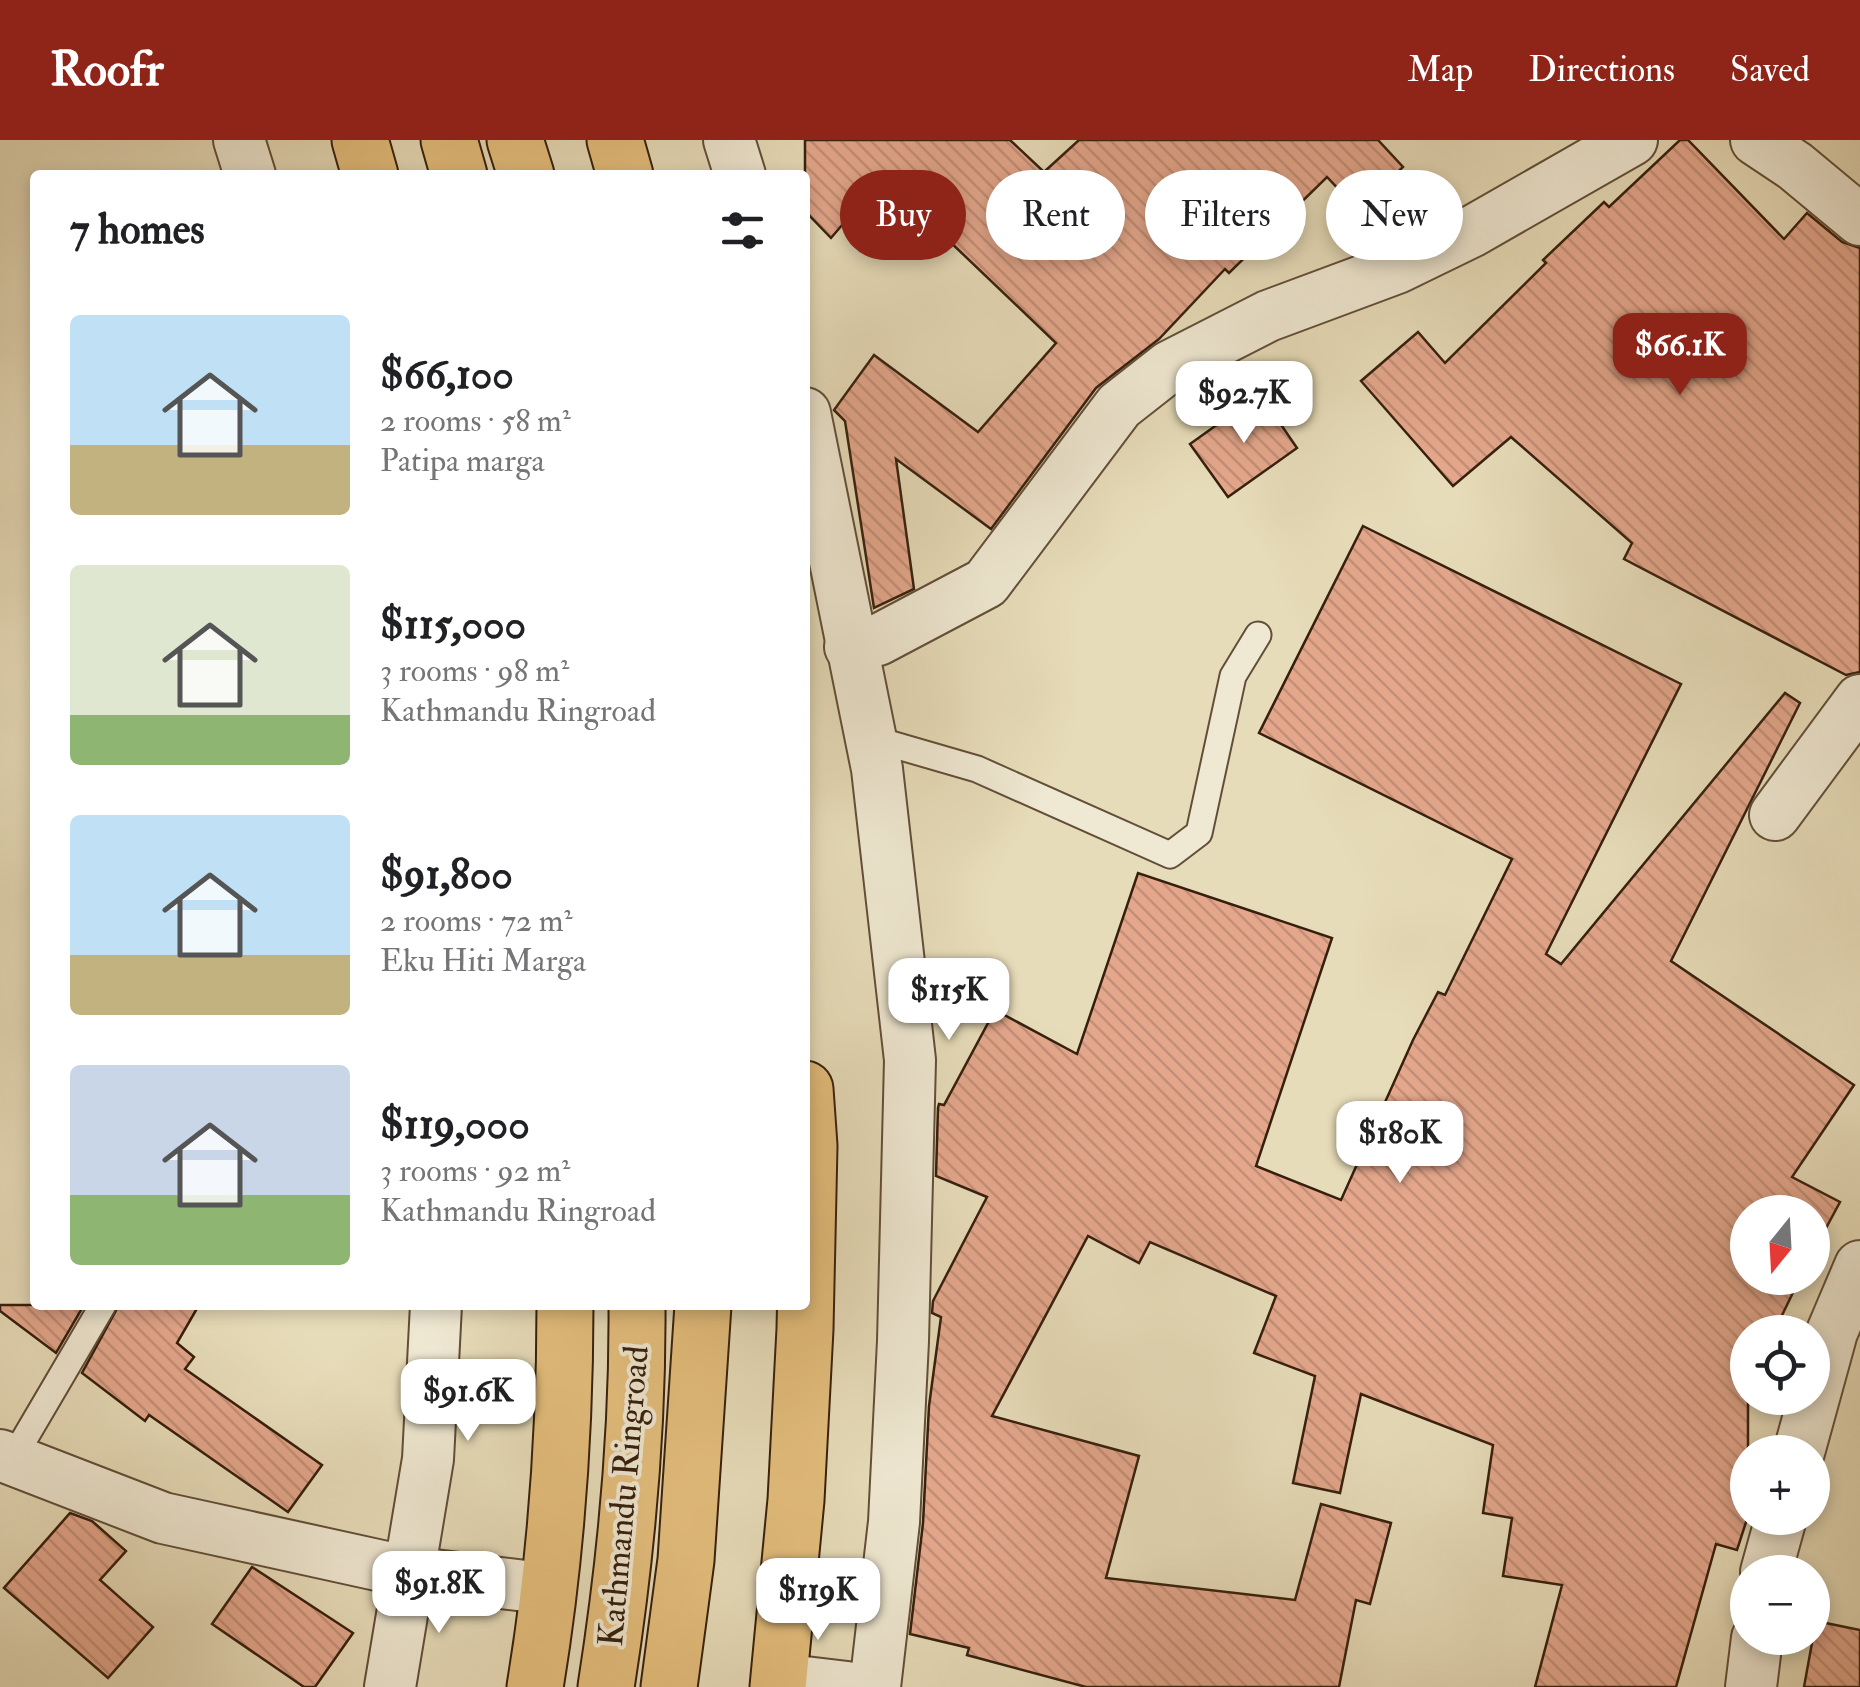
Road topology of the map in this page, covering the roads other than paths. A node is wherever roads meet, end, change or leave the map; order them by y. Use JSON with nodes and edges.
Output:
{"nodes":[{"id":1,"x":240,"y":140,"type":"edge"},
{"id":2,"x":360,"y":140,"type":"edge"},
{"id":3,"x":449,"y":140,"type":"edge"},
{"id":4,"x":515,"y":140,"type":"edge"},
{"id":5,"x":615,"y":140,"type":"edge"},
{"id":6,"x":729,"y":140,"type":"edge"},
{"id":7,"x":1632,"y":140,"type":"edge"},
{"id":8,"x":1789,"y":149,"type":"edge"},
{"id":9,"x":249,"y":170,"type":"edge"},
{"id":10,"x":369,"y":170,"type":"edge"},
{"id":11,"x":458,"y":170,"type":"edge"},
{"id":12,"x":524,"y":170,"type":"edge"},
{"id":13,"x":624,"y":170,"type":"edge"},
{"id":14,"x":738,"y":170,"type":"edge"},
{"id":15,"x":1860,"y":220,"type":"edge"},
{"id":16,"x":810,"y":439,"type":"edge"},
{"id":17,"x":1258,"y":635,"type":"dead end"},
{"id":18,"x":850,"y":647,"type":"junction"},
{"id":19,"x":1860,"y":700,"type":"edge"},
{"id":20,"x":870,"y":738,"type":"junction"},
{"id":21,"x":1776,"y":816,"type":"dead end"},
{"id":22,"x":1860,"y":1266,"type":"edge"},
{"id":23,"x":101,"y":1310,"type":"edge"},
{"id":24,"x":436,"y":1310,"type":"edge"},
{"id":25,"x":539,"y":1310,"type":"edge"},
{"id":26,"x":565,"y":1310,"type":"edge"},
{"id":27,"x":637,"y":1310,"type":"edge"},
{"id":28,"x":703,"y":1310,"type":"edge"},
{"id":29,"x":805,"y":1310,"type":"edge"},
{"id":30,"x":565,"y":1407,"type":"junction"},
{"id":31,"x":1803,"y":1435,"type":"edge"},
{"id":32,"x":6,"y":1458,"type":"edge"},
{"id":33,"x":409,"y":1572,"type":"junction"},
{"id":34,"x":551,"y":1589,"type":"junction"},
{"id":35,"x":1754,"y":1655,"type":"edge"},
{"id":36,"x":779,"y":1683,"type":"edge"},
{"id":37,"x":390,"y":1687,"type":"edge"},
{"id":38,"x":535,"y":1687,"type":"edge"},
{"id":39,"x":606,"y":1687,"type":"edge"},
{"id":40,"x":668,"y":1687,"type":"edge"},
{"id":41,"x":847,"y":1687,"type":"edge"},
{"id":42,"x":875,"y":1687,"type":"edge"},
{"id":43,"x":1751,"y":1687,"type":"edge"}],
"edges":[{"from":1,"to":9,"type":"street"},
{"from":2,"to":10,"type":"main road"},
{"from":3,"to":11,"type":"main road"},
{"from":4,"to":12,"type":"main road"},
{"from":5,"to":13,"type":"main road"},
{"from":6,"to":14,"type":"street"},
{"from":7,"to":18,"type":"street"},
{"from":8,"to":15,"type":"street"},
{"from":16,"to":18,"type":"street"},
{"from":17,"to":20,"type":"lane"},
{"from":18,"to":20,"type":"street"},
{"from":19,"to":21,"type":"street"},
{"from":20,"to":42,"type":"street"},
{"from":22,"to":31,"type":"street"},
{"from":23,"to":32,"type":"lane"},
{"from":24,"to":33,"type":"street"},
{"from":25,"to":30,"type":"lane"},
{"from":26,"to":30,"type":"main road"},
{"from":27,"to":39,"type":"main road","name":"Kathmandu Ringroad"},
{"from":28,"to":40,"type":"main road","name":"Kathmandu Ringroad"},
{"from":29,"to":36,"type":"main road"},
{"from":30,"to":34,"type":"main road"},
{"from":32,"to":33,"type":"street"},
{"from":33,"to":34,"type":"street"},
{"from":33,"to":37,"type":"street"},
{"from":34,"to":38,"type":"main road"},
{"from":35,"to":43,"type":"street"},
{"from":36,"to":41,"type":"street"}]}
